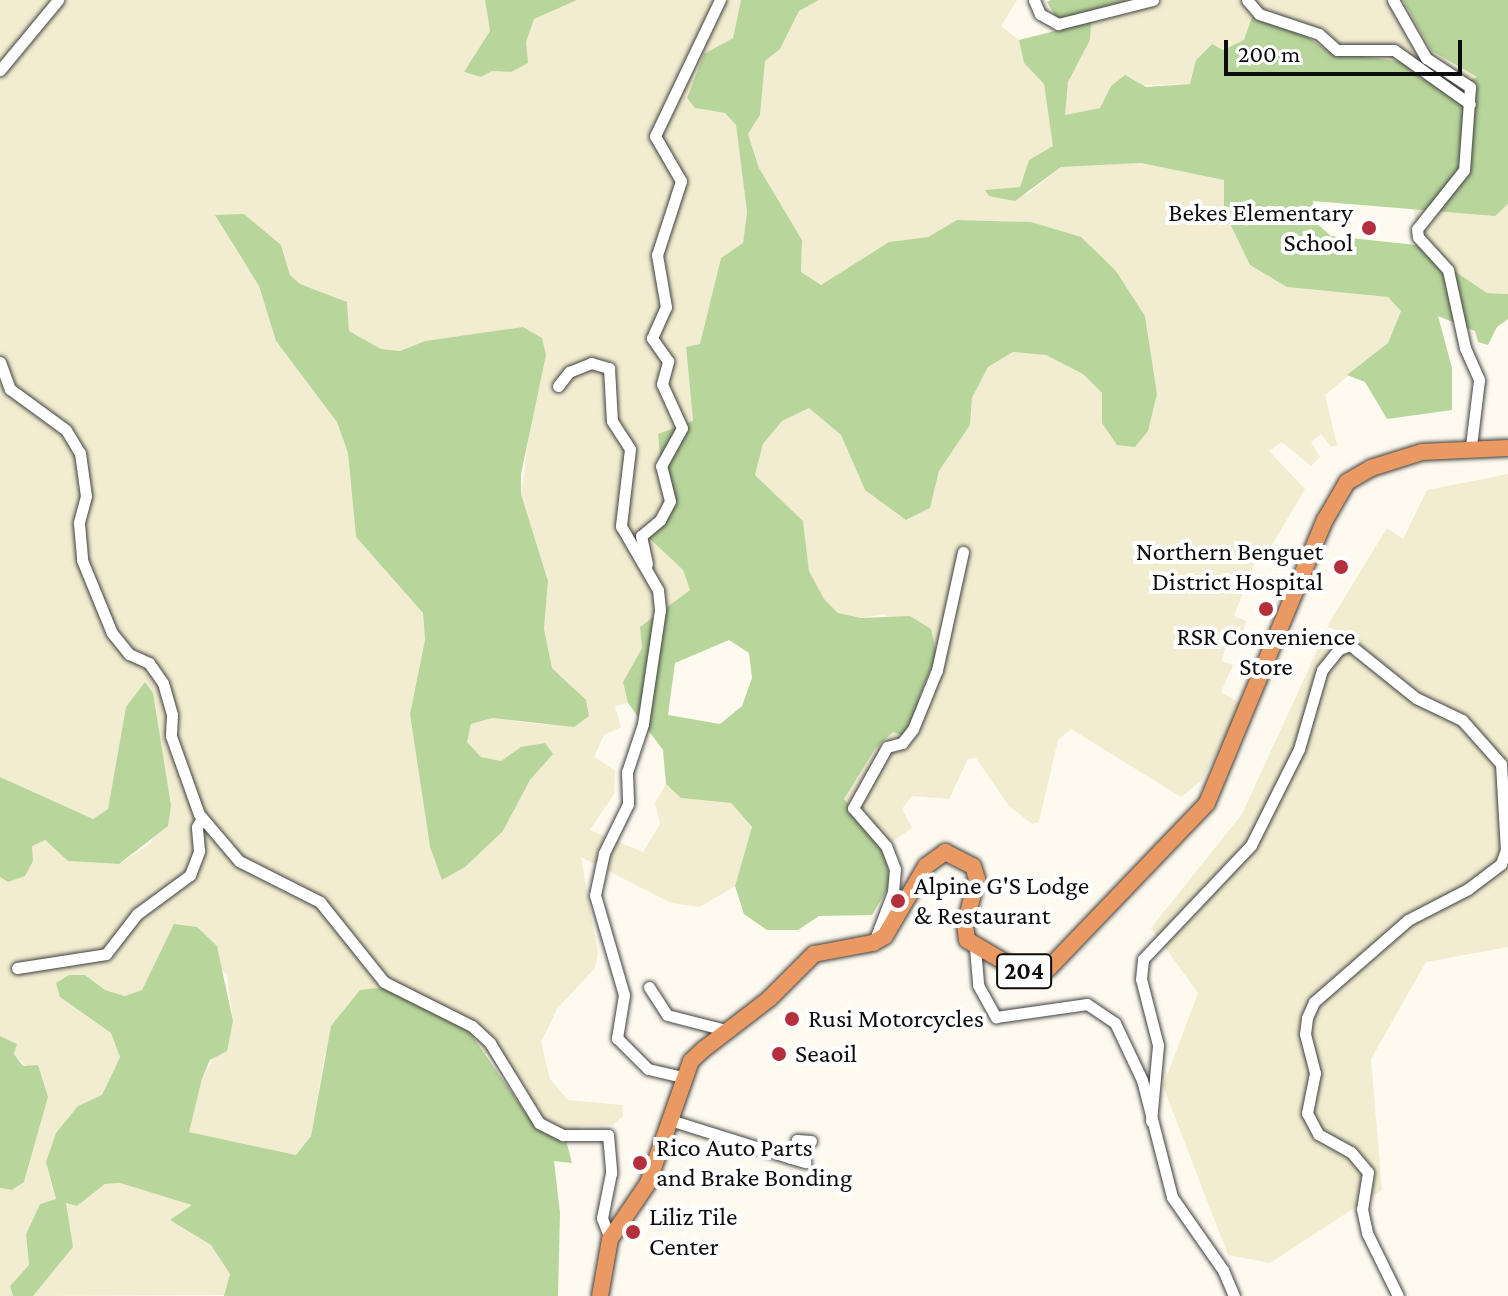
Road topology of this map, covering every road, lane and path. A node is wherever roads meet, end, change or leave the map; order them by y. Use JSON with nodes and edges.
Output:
{"nodes":[{"id":1,"x":58,"y":0,"type":"edge"},
{"id":2,"x":720,"y":0,"type":"edge"},
{"id":3,"x":1034,"y":0,"type":"edge"},
{"id":4,"x":1153,"y":0,"type":"edge"},
{"id":5,"x":1247,"y":0,"type":"edge"},
{"id":6,"x":1393,"y":0,"type":"edge"},
{"id":7,"x":0,"y":70,"type":"edge"},
{"id":8,"x":1470,"y":104,"type":"junction"},
{"id":9,"x":0,"y":362,"type":"edge"},
{"id":10,"x":558,"y":386,"type":"dead end"},
{"id":11,"x":1471,"y":446,"type":"junction"},
{"id":12,"x":1508,"y":448,"type":"edge"},
{"id":13,"x":963,"y":552,"type":"dead end"},
{"id":14,"x":650,"y":573,"type":"junction"},
{"id":15,"x":202,"y":818,"type":"junction"},
{"id":16,"x":873,"y":943,"type":"junction"},
{"id":17,"x":975,"y":948,"type":"junction"},
{"id":18,"x":17,"y":968,"type":"dead end"},
{"id":19,"x":649,"y":987,"type":"dead end"},
{"id":20,"x":730,"y":1032,"type":"junction"},
{"id":21,"x":684,"y":1077,"type":"junction"},
{"id":22,"x":670,"y":1120,"type":"junction"},
{"id":23,"x":1151,"y":1121,"type":"junction"},
{"id":24,"x":811,"y":1141,"type":"dead end"},
{"id":25,"x":791,"y":1158,"type":"junction"},
{"id":26,"x":805,"y":1162,"type":"dead end"},
{"id":27,"x":610,"y":1239,"type":"junction"},
{"id":28,"x":600,"y":1296,"type":"edge"},
{"id":29,"x":1234,"y":1296,"type":"edge"},
{"id":30,"x":1398,"y":1296,"type":"edge"}],
"edges":[{"from":1,"to":7,"type":"street"},
{"from":2,"to":14,"type":"street"},
{"from":3,"to":4,"type":"street"},
{"from":5,"to":8,"type":"street"},
{"from":6,"to":8,"type":"street"},
{"from":8,"to":11,"type":"street"},
{"from":9,"to":15,"type":"street"},
{"from":10,"to":14,"type":"street"},
{"from":11,"to":12,"type":"highway","number":"204"},
{"from":11,"to":17,"type":"highway","number":"204"},
{"from":13,"to":16,"type":"street"},
{"from":14,"to":21,"type":"street"},
{"from":15,"to":18,"type":"street"},
{"from":15,"to":27,"type":"street"},
{"from":16,"to":17,"type":"highway","number":"204"},
{"from":16,"to":20,"type":"highway"},
{"from":17,"to":23,"type":"street"},
{"from":19,"to":20,"type":"street"},
{"from":20,"to":21,"type":"highway"},
{"from":21,"to":22,"type":"highway"},
{"from":22,"to":25,"type":"street"},
{"from":22,"to":27,"type":"highway"},
{"from":23,"to":29,"type":"street"},
{"from":23,"to":30,"type":"street"},
{"from":24,"to":25,"type":"street"},
{"from":25,"to":26,"type":"street"},
{"from":27,"to":28,"type":"highway"}]}
